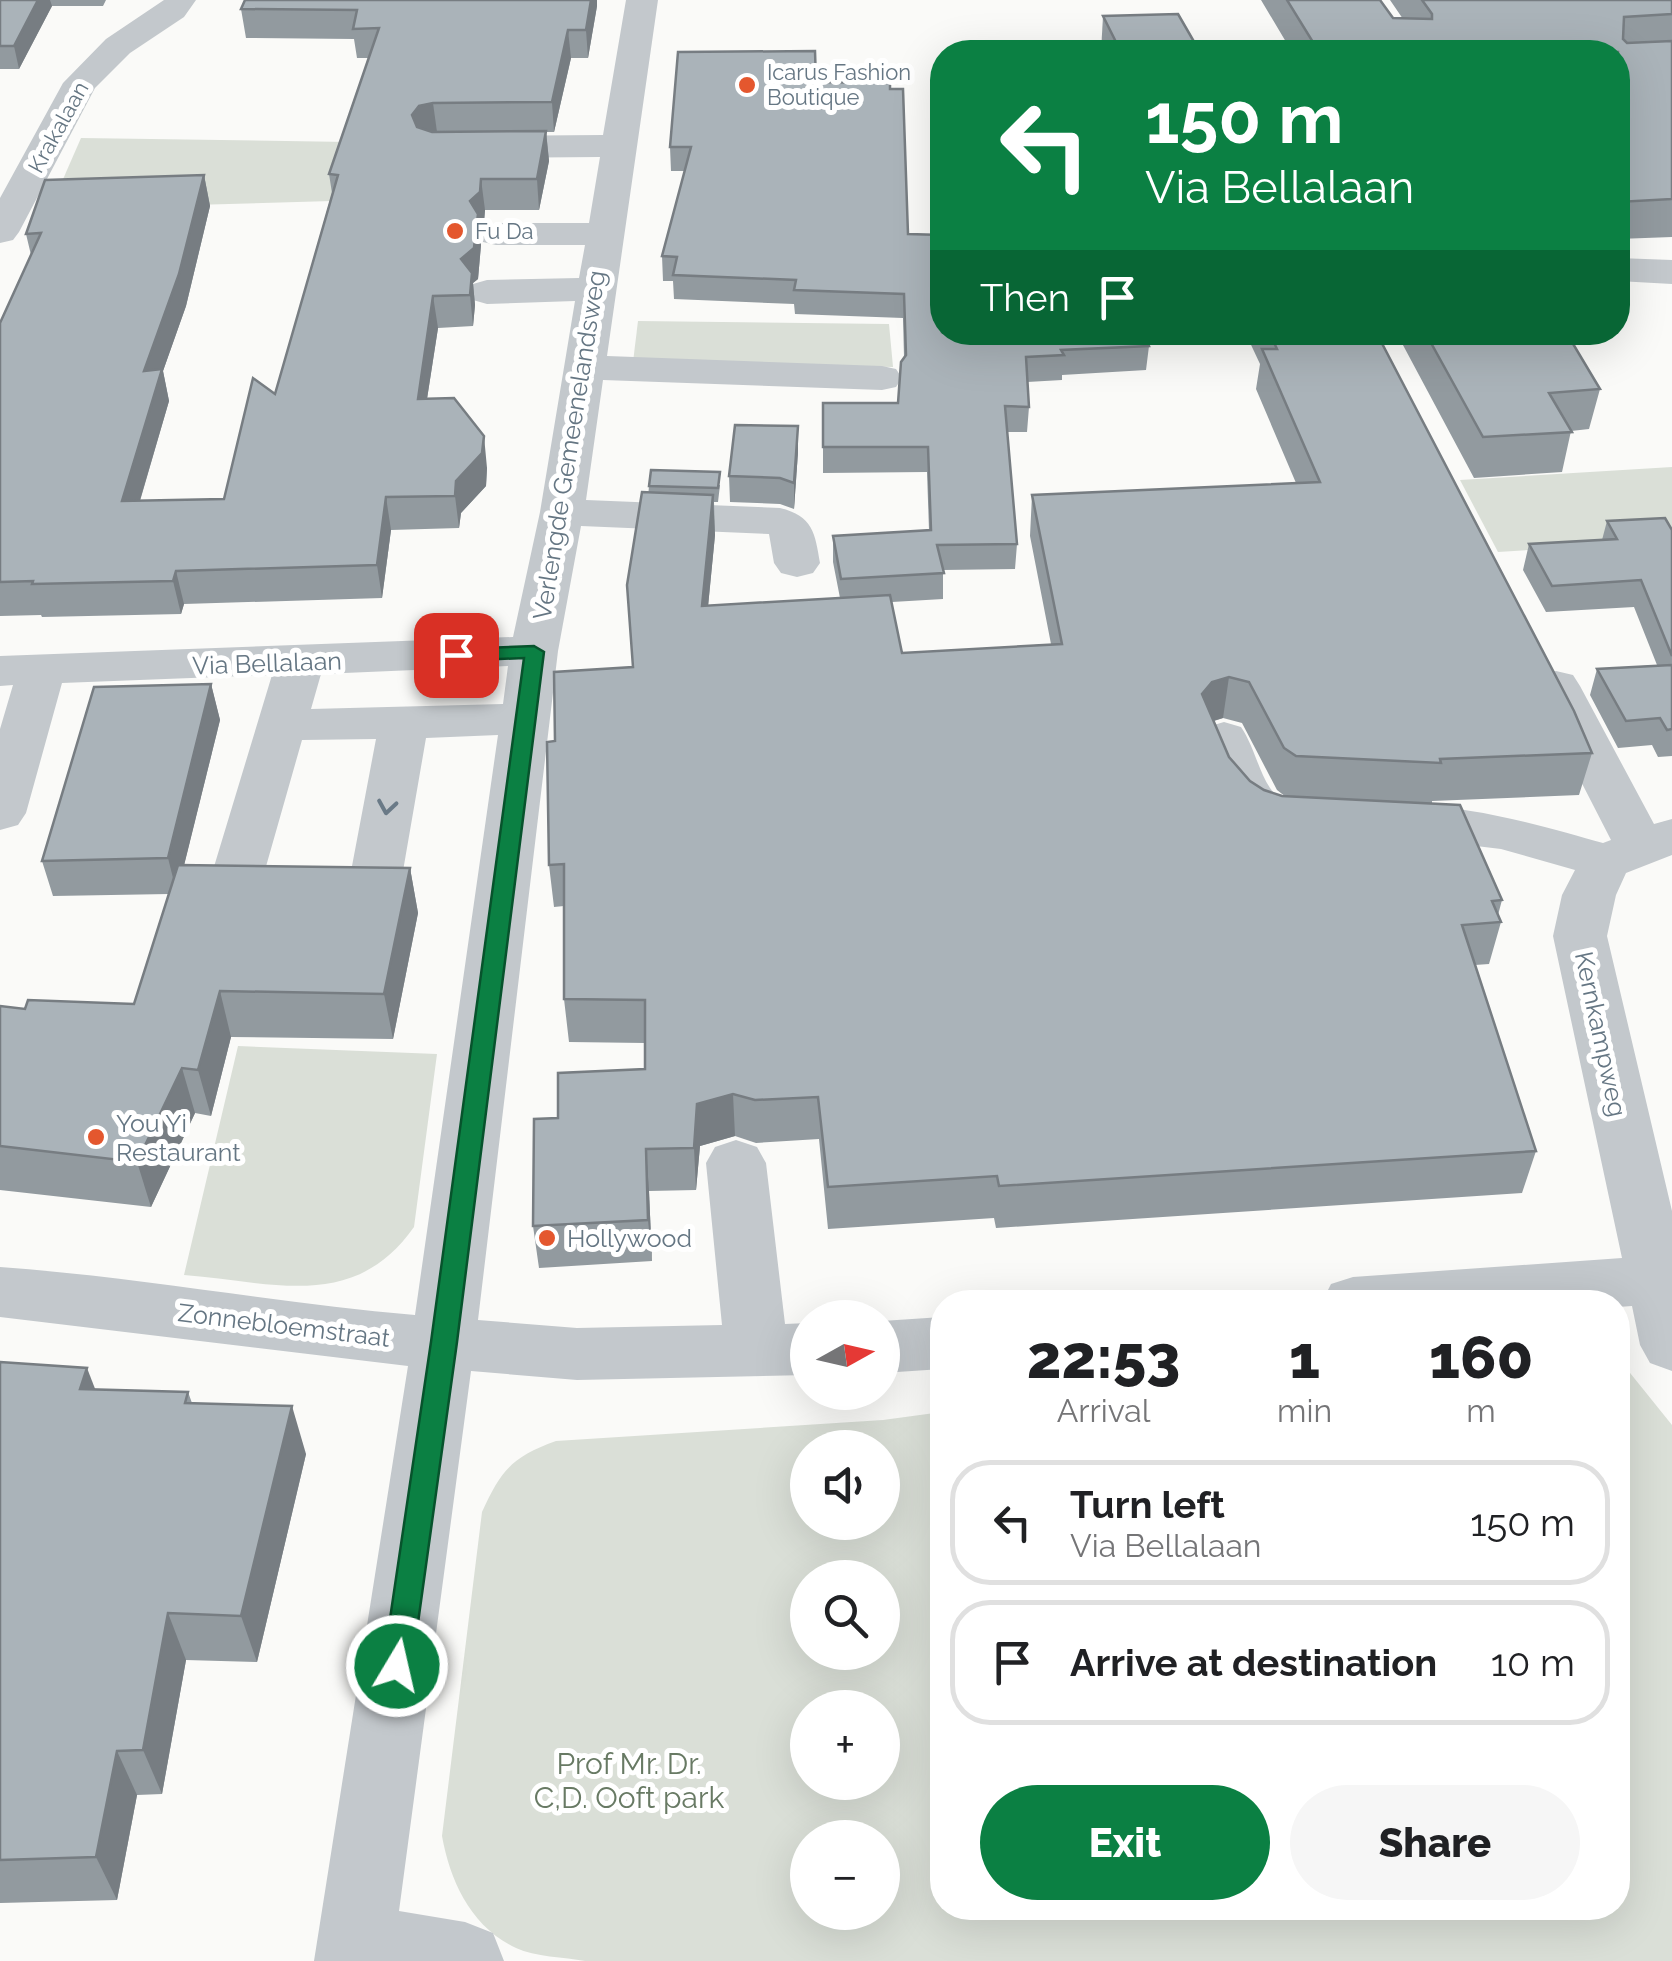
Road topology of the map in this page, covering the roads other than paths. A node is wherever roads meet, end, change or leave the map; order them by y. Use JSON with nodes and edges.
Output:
{"nodes":[{"id":1,"x":180,"y":0,"type":"edge"},
{"id":2,"x":642,"y":0,"type":"edge"},
{"id":3,"x":618,"y":146,"type":"junction"},
{"id":4,"x":437,"y":147,"type":"edge"},
{"id":5,"x":0,"y":232,"type":"edge"},
{"id":6,"x":496,"y":234,"type":"dead end"},
{"id":7,"x":604,"y":234,"type":"junction"},
{"id":8,"x":1630,"y":270,"type":"edge"},
{"id":9,"x":1672,"y":272,"type":"edge"},
{"id":10,"x":596,"y":289,"type":"junction"},
{"id":11,"x":487,"y":292,"type":"dead end"},
{"id":12,"x":582,"y":368,"type":"junction"},
{"id":13,"x":882,"y":378,"type":"dead end"},
{"id":14,"x":562,"y":512,"type":"junction"},
{"id":15,"x":797,"y":563,"type":"dead end"},
{"id":16,"x":1538,"y":651,"type":"edge"},
{"id":17,"x":534,"y":652,"type":"junction"},
{"id":18,"x":300,"y":662,"type":"junction"},
{"id":19,"x":21,"y":671,"type":"edge"},
{"id":20,"x":525,"y":719,"type":"junction"},
{"id":21,"x":412,"y":723,"type":"junction"},
{"id":22,"x":281,"y":725,"type":"junction"},
{"id":23,"x":1224,"y":738,"type":"edge"},
{"id":24,"x":0,"y":813,"type":"edge"},
{"id":25,"x":1639,"y":848,"type":"edge"},
{"id":26,"x":736,"y":1163,"type":"dead end"},
{"id":27,"x":0,"y":1292,"type":"edge"},
{"id":28,"x":1630,"y":1315,"type":"edge"},
{"id":29,"x":1666,"y":1317,"type":"edge"},
{"id":30,"x":444,"y":1342,"type":"junction"},
{"id":31,"x":930,"y":1344,"type":"edge"},
{"id":32,"x":900,"y":1346,"type":"edge"},
{"id":33,"x":782,"y":1350,"type":"edge"},
{"id":34,"x":354,"y":1951,"type":"edge"},
{"id":35,"x":466,"y":1961,"type":"edge"}],
"edges":[{"from":1,"to":5,"type":"street","name":"Krakalaan"},
{"from":2,"to":3,"type":"street","name":"Verlengde Gemeenelandsweg"},
{"from":3,"to":4,"type":"street"},
{"from":3,"to":7,"type":"street","name":"Verlengde Gemeenelandsweg"},
{"from":6,"to":7,"type":"street"},
{"from":7,"to":10,"type":"street","name":"Verlengde Gemeenelandsweg"},
{"from":8,"to":9,"type":"street"},
{"from":10,"to":11,"type":"street"},
{"from":10,"to":12,"type":"street","name":"Verlengde Gemeenelandsweg"},
{"from":12,"to":13,"type":"street"},
{"from":12,"to":14,"type":"street","name":"Verlengde Gemeenelandsweg"},
{"from":14,"to":15,"type":"street"},
{"from":14,"to":17,"type":"street","name":"Verlengde Gemeenelandsweg"},
{"from":16,"to":25,"type":"street"},
{"from":17,"to":18,"type":"street","name":"Via Bellalaan"},
{"from":17,"to":20,"type":"street","name":"Verlengde Gemeenelandsweg"},
{"from":18,"to":19,"type":"street","name":"Via Bellalaan"},
{"from":18,"to":22,"type":"street"},
{"from":19,"to":24,"type":"street"},
{"from":20,"to":21,"type":"street"},
{"from":20,"to":30,"type":"street","name":"Verlengde Gemeenelandsweg"},
{"from":21,"to":22,"type":"street"},
{"from":21,"to":22,"type":"street","one_way":true},
{"from":23,"to":25,"type":"street"},
{"from":25,"to":29,"type":"street","name":"Kernkampweg"},
{"from":26,"to":33,"type":"street"},
{"from":27,"to":30,"type":"street","name":"Zonnebloemstraat"},
{"from":28,"to":29,"type":"street"},
{"from":30,"to":33,"type":"street","name":"Zonnebloemstraat"},
{"from":30,"to":34,"type":"street","name":"Verlengde Gemeenelandsweg"},
{"from":31,"to":32,"type":"street"},
{"from":34,"to":35,"type":"street"}]}
